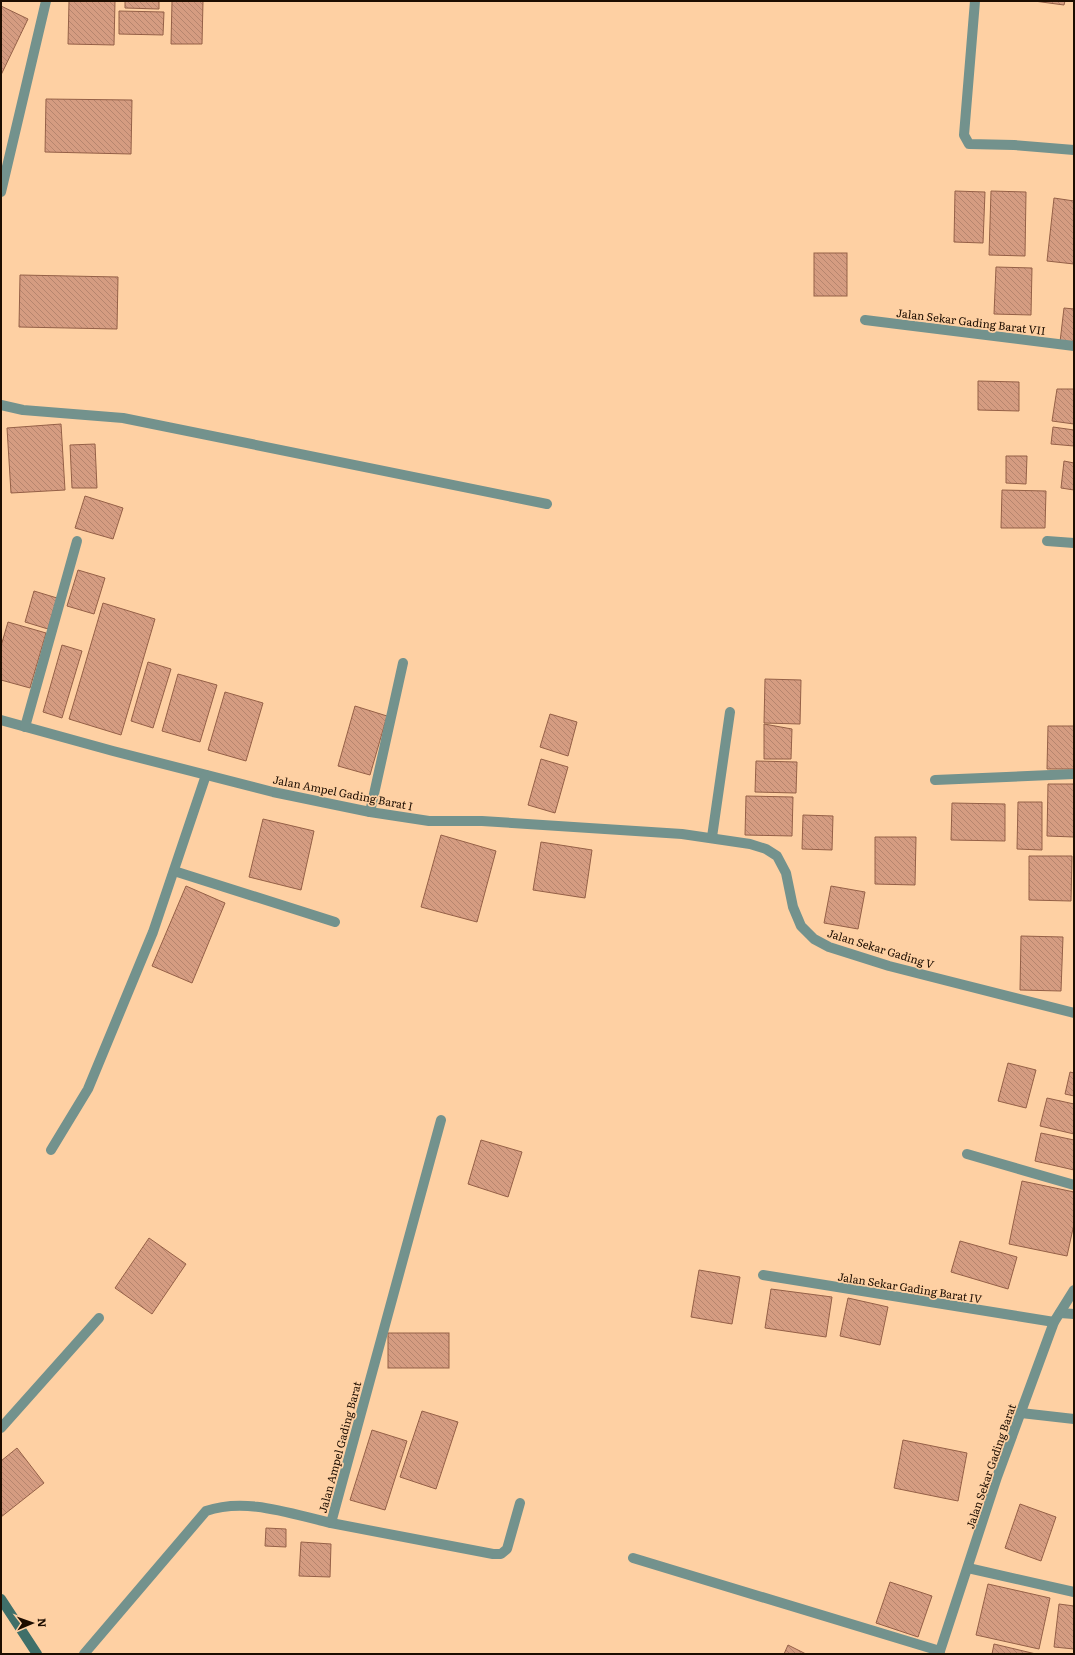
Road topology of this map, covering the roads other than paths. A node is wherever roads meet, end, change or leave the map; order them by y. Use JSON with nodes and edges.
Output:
{"nodes":[{"id":1,"x":46,"y":1,"type":"edge"},
{"id":2,"x":975,"y":1,"type":"edge"},
{"id":3,"x":1074,"y":150,"type":"edge"},
{"id":4,"x":1,"y":192,"type":"edge"},
{"id":5,"x":865,"y":320,"type":"dead end"},
{"id":6,"x":1074,"y":346,"type":"edge"},
{"id":7,"x":1,"y":405,"type":"edge"},
{"id":8,"x":547,"y":504,"type":"dead end"},
{"id":9,"x":76,"y":541,"type":"dead end"},
{"id":10,"x":1047,"y":541,"type":"dead end"},
{"id":11,"x":1074,"y":543,"type":"edge"},
{"id":12,"x":402,"y":663,"type":"dead end"},
{"id":13,"x":730,"y":712,"type":"dead end"},
{"id":14,"x":1,"y":720,"type":"edge"},
{"id":15,"x":25,"y":726,"type":"junction"},
{"id":16,"x":206,"y":774,"type":"junction"},
{"id":17,"x":1074,"y":774,"type":"edge"},
{"id":18,"x":935,"y":780,"type":"dead end"},
{"id":19,"x":370,"y":812,"type":"junction"},
{"id":20,"x":712,"y":837,"type":"junction"},
{"id":21,"x":174,"y":871,"type":"junction"},
{"id":22,"x":335,"y":922,"type":"dead end"},
{"id":23,"x":1074,"y":1013,"type":"edge"},
{"id":24,"x":441,"y":1120,"type":"dead end"},
{"id":25,"x":50,"y":1150,"type":"dead end"},
{"id":26,"x":966,"y":1154,"type":"dead end"},
{"id":27,"x":1074,"y":1185,"type":"edge"},
{"id":28,"x":763,"y":1275,"type":"dead end"},
{"id":29,"x":1074,"y":1290,"type":"edge"},
{"id":30,"x":1060,"y":1313,"type":"junction"},
{"id":31,"x":1074,"y":1314,"type":"edge"},
{"id":32,"x":99,"y":1318,"type":"dead end"},
{"id":33,"x":1054,"y":1322,"type":"junction"},
{"id":34,"x":1021,"y":1413,"type":"junction"},
{"id":35,"x":1074,"y":1420,"type":"edge"},
{"id":36,"x":1,"y":1428,"type":"edge"},
{"id":37,"x":520,"y":1503,"type":"dead end"},
{"id":38,"x":331,"y":1523,"type":"junction"},
{"id":39,"x":634,"y":1558,"type":"dead end"},
{"id":40,"x":968,"y":1568,"type":"junction"},
{"id":41,"x":1074,"y":1592,"type":"edge"},
{"id":42,"x":1,"y":1599,"type":"edge"},
{"id":43,"x":939,"y":1653,"type":"edge"},
{"id":44,"x":37,"y":1654,"type":"edge"},
{"id":45,"x":84,"y":1654,"type":"edge"}],
"edges":[{"from":1,"to":4,"type":"street"},
{"from":2,"to":3,"type":"street"},
{"from":5,"to":6,"type":"street","name":"Jalan Sekar Gading Barat VII"},
{"from":7,"to":8,"type":"street"},
{"from":9,"to":15,"type":"street"},
{"from":10,"to":11,"type":"street"},
{"from":12,"to":19,"type":"street"},
{"from":13,"to":20,"type":"street"},
{"from":14,"to":15,"type":"street","name":"Jalan Ampel Gading Barat I"},
{"from":15,"to":16,"type":"street","name":"Jalan Ampel Gading Barat I"},
{"from":16,"to":19,"type":"street","name":"Jalan Ampel Gading Barat I"},
{"from":16,"to":21,"type":"street"},
{"from":17,"to":18,"type":"street"},
{"from":19,"to":20,"type":"street","name":"Jalan Ampel Gading Barat I"},
{"from":20,"to":23,"type":"street","name":"Jalan Sekar Gading V"},
{"from":21,"to":22,"type":"street"},
{"from":21,"to":25,"type":"street"},
{"from":24,"to":38,"type":"street","name":"Jalan Ampel Gading Barat"},
{"from":26,"to":27,"type":"street"},
{"from":28,"to":33,"type":"street","name":"Jalan Sekar Gading Barat IV"},
{"from":29,"to":30,"type":"street","name":"Jalan Sekar Gading Barat"},
{"from":30,"to":31,"type":"street"},
{"from":30,"to":33,"type":"street","name":"Jalan Sekar Gading Barat"},
{"from":32,"to":36,"type":"street"},
{"from":33,"to":34,"type":"street","name":"Jalan Sekar Gading Barat"},
{"from":34,"to":35,"type":"street"},
{"from":34,"to":40,"type":"street","name":"Jalan Sekar Gading Barat"},
{"from":37,"to":38,"type":"street"},
{"from":38,"to":45,"type":"street","name":"Jalan Ampel Gading Barat"},
{"from":39,"to":43,"type":"street"},
{"from":40,"to":41,"type":"street"},
{"from":40,"to":43,"type":"street","name":"Jalan Sekar Gading Barat"},
{"from":42,"to":44,"type":"main road"}]}
